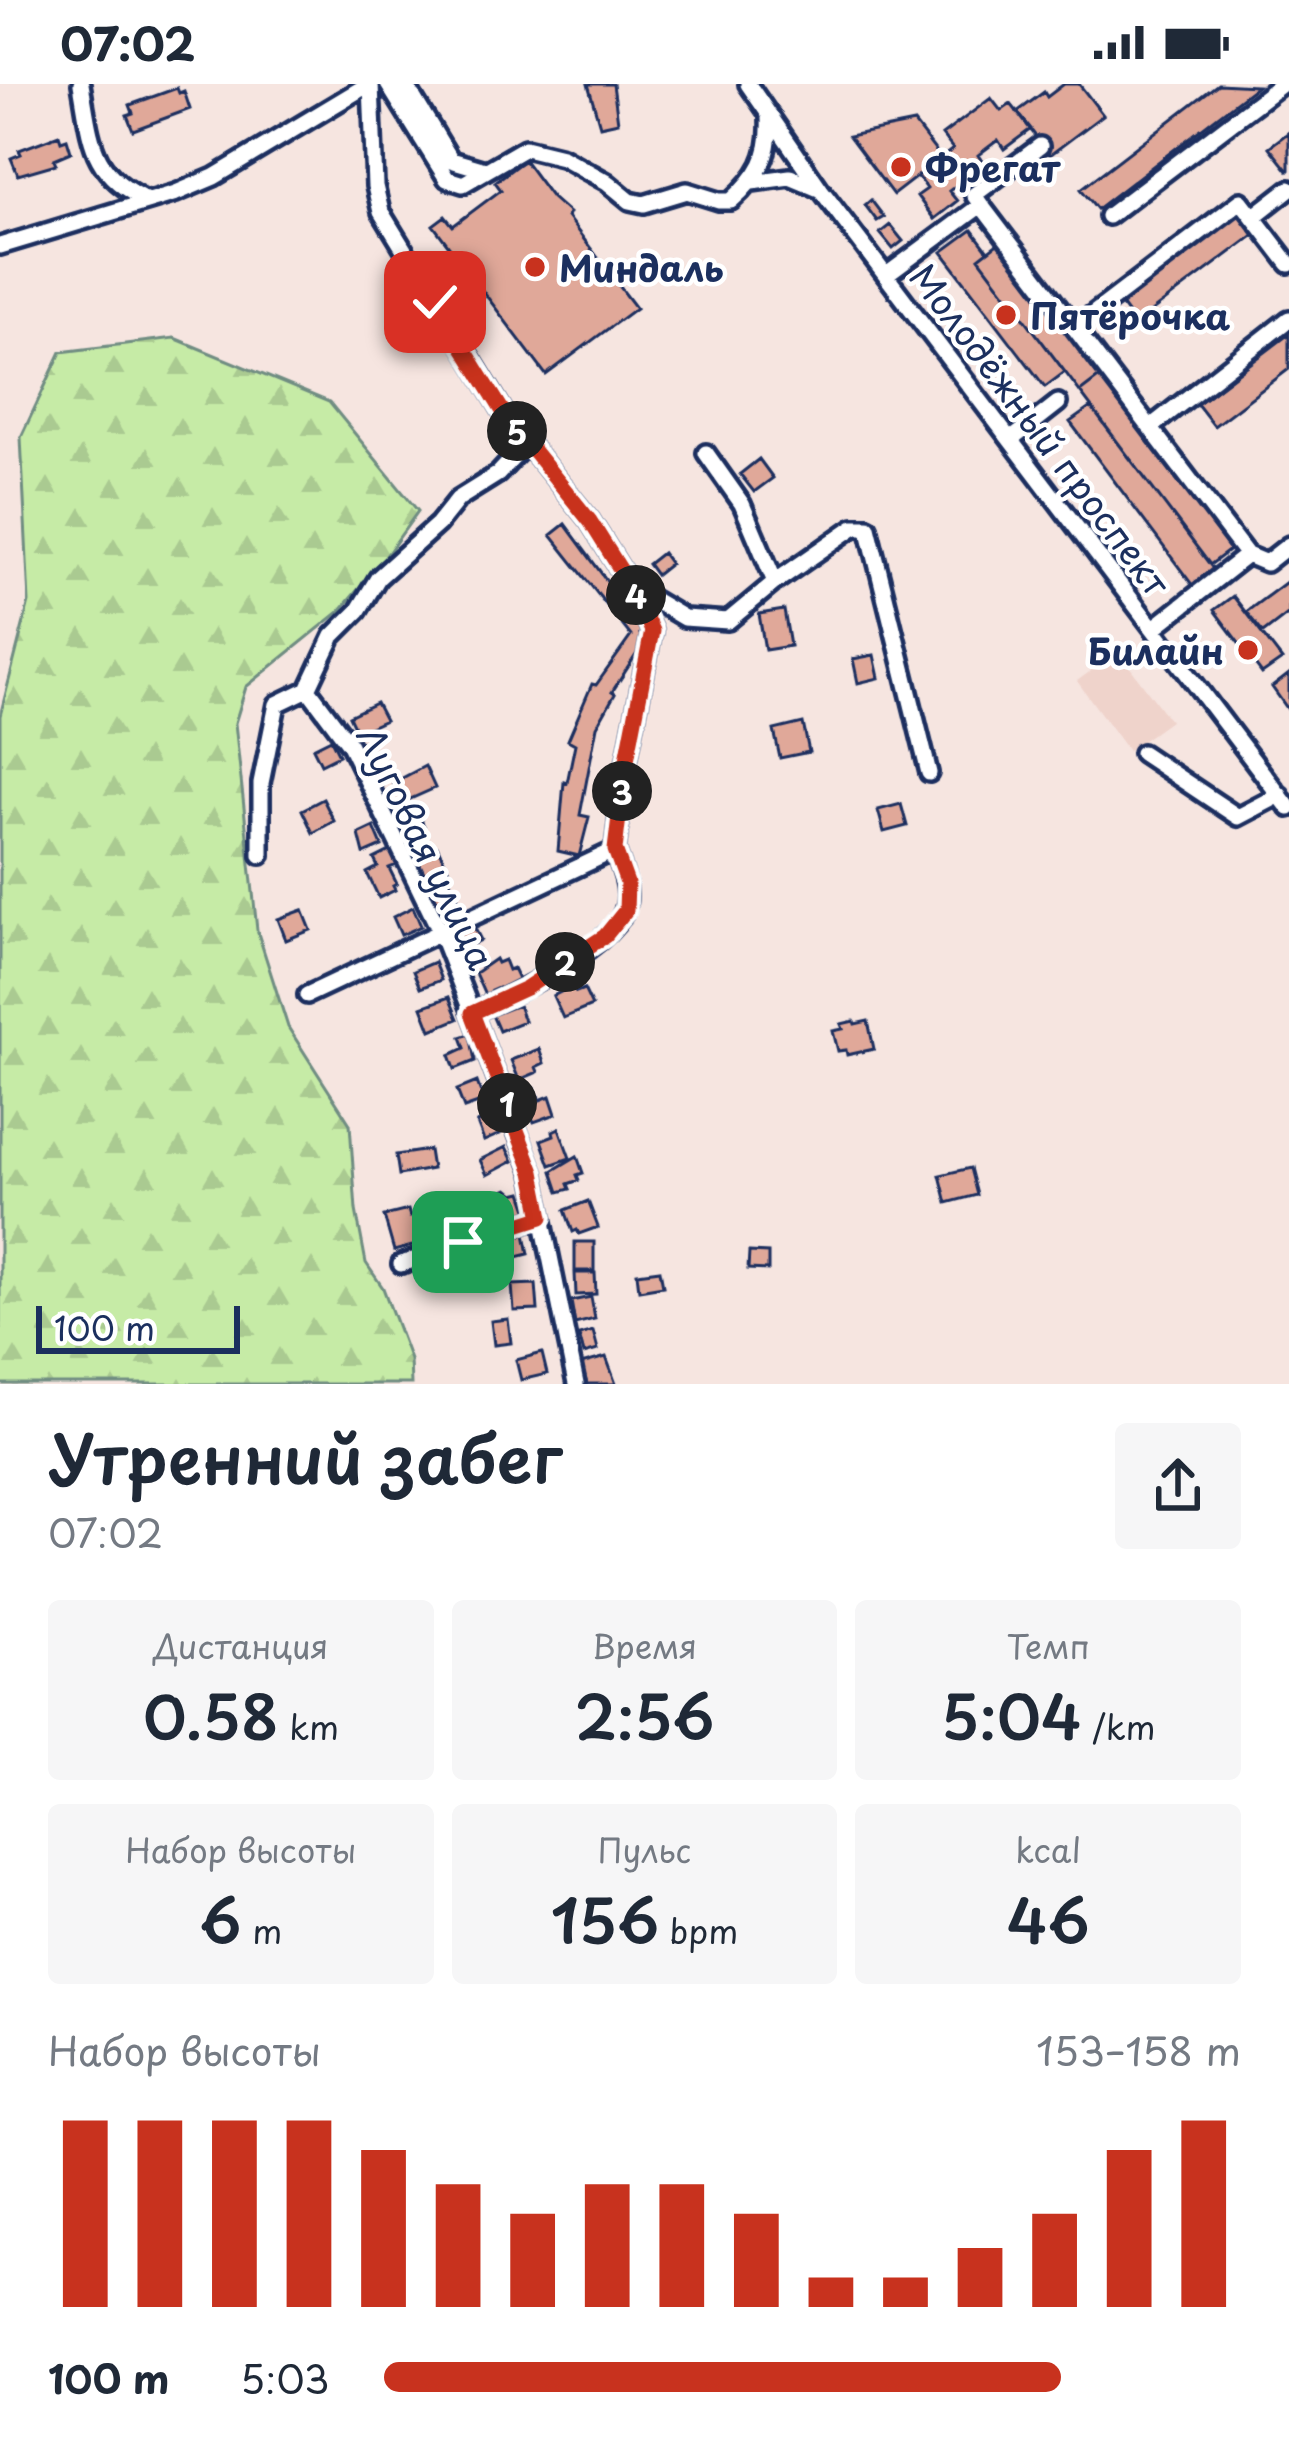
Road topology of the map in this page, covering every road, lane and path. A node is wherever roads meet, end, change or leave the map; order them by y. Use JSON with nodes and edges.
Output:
{"nodes":[{"id":1,"x":81,"y":84,"type":"edge"},
{"id":2,"x":370,"y":84,"type":"edge"},
{"id":3,"x":388,"y":84,"type":"edge"},
{"id":4,"x":405,"y":84,"type":"edge"},
{"id":5,"x":1282,"y":84,"type":"edge"},
{"id":6,"x":750,"y":86,"type":"edge"},
{"id":7,"x":769,"y":115,"type":"junction"},
{"id":8,"x":1040,"y":146,"type":"dead end"},
{"id":9,"x":485,"y":170,"type":"junction"},
{"id":10,"x":752,"y":182,"type":"junction"},
{"id":11,"x":1289,"y":189,"type":"edge"},
{"id":12,"x":821,"y":190,"type":"junction"},
{"id":13,"x":148,"y":201,"type":"junction"},
{"id":14,"x":981,"y":206,"type":"junction"},
{"id":15,"x":1108,"y":216,"type":"dead end"},
{"id":16,"x":1253,"y":217,"type":"junction"},
{"id":17,"x":4,"y":241,"type":"edge"},
{"id":18,"x":1289,"y":264,"type":"edge"},
{"id":19,"x":888,"y":274,"type":"junction"},
{"id":20,"x":1289,"y":319,"type":"edge"},
{"id":21,"x":1076,"y":327,"type":"junction"},
{"id":22,"x":1058,"y":403,"type":"dead end"},
{"id":23,"x":1152,"y":426,"type":"junction"},
{"id":24,"x":1012,"y":439,"type":"junction"},
{"id":25,"x":526,"y":444,"type":"junction"},
{"id":26,"x":706,"y":453,"type":"dead end"},
{"id":27,"x":1289,"y":545,"type":"edge"},
{"id":28,"x":1246,"y":555,"type":"junction"},
{"id":29,"x":775,"y":582,"type":"junction"},
{"id":30,"x":632,"y":588,"type":"junction"},
{"id":31,"x":1154,"y":628,"type":"junction"},
{"id":32,"x":308,"y":689,"type":"junction"},
{"id":33,"x":1142,"y":753,"type":"dead end"},
{"id":34,"x":929,"y":773,"type":"dead end"},
{"id":35,"x":1284,"y":801,"type":"edge"},
{"id":36,"x":615,"y":850,"type":"junction"},
{"id":37,"x":261,"y":854,"type":"dead end"},
{"id":38,"x":440,"y":931,"type":"junction"},
{"id":39,"x":308,"y":995,"type":"dead end"},
{"id":40,"x":472,"y":1013,"type":"junction"},
{"id":41,"x":542,"y":1217,"type":"junction"},
{"id":42,"x":401,"y":1264,"type":"dead end"},
{"id":43,"x":576,"y":1384,"type":"edge"}],
"edges":[{"from":1,"to":13,"type":"street"},
{"from":2,"to":13,"type":"street"},
{"from":2,"to":25,"type":"street"},
{"from":3,"to":9,"type":"street"},
{"from":4,"to":9,"type":"street"},
{"from":5,"to":15,"type":"street"},
{"from":6,"to":7,"type":"street","name":"Молодёжный проспект"},
{"from":7,"to":10,"type":"street"},
{"from":7,"to":12,"type":"street","name":"Молодёжный проспект"},
{"from":8,"to":14,"type":"street"},
{"from":9,"to":10,"type":"street"},
{"from":10,"to":12,"type":"street"},
{"from":11,"to":16,"type":"street"},
{"from":12,"to":19,"type":"street","name":"Молодёжный проспект"},
{"from":13,"to":17,"type":"street"},
{"from":14,"to":19,"type":"street"},
{"from":14,"to":21,"type":"street"},
{"from":16,"to":18,"type":"street"},
{"from":16,"to":21,"type":"street"},
{"from":19,"to":24,"type":"street","name":"Молодёжный проспект"},
{"from":20,"to":23,"type":"street"},
{"from":21,"to":23,"type":"street"},
{"from":22,"to":24,"type":"street"},
{"from":23,"to":28,"type":"street"},
{"from":24,"to":31,"type":"street","name":"Молодёжный проспект"},
{"from":25,"to":30,"type":"street"},
{"from":25,"to":32,"type":"street"},
{"from":26,"to":29,"type":"street"},
{"from":27,"to":28,"type":"street"},
{"from":28,"to":31,"type":"street"},
{"from":29,"to":30,"type":"street"},
{"from":29,"to":34,"type":"street"},
{"from":30,"to":36,"type":"street"},
{"from":31,"to":35,"type":"street","name":"Молодёжный проспект"},
{"from":32,"to":37,"type":"street"},
{"from":32,"to":38,"type":"street","name":"Луговая улица"},
{"from":33,"to":35,"type":"street"},
{"from":36,"to":38,"type":"street"},
{"from":36,"to":40,"type":"street"},
{"from":38,"to":39,"type":"street"},
{"from":38,"to":40,"type":"street","name":"Луговая улица"},
{"from":40,"to":41,"type":"street","name":"Луговая улица"},
{"from":41,"to":42,"type":"street"},
{"from":41,"to":43,"type":"street","name":"Луговая улица"}]}
